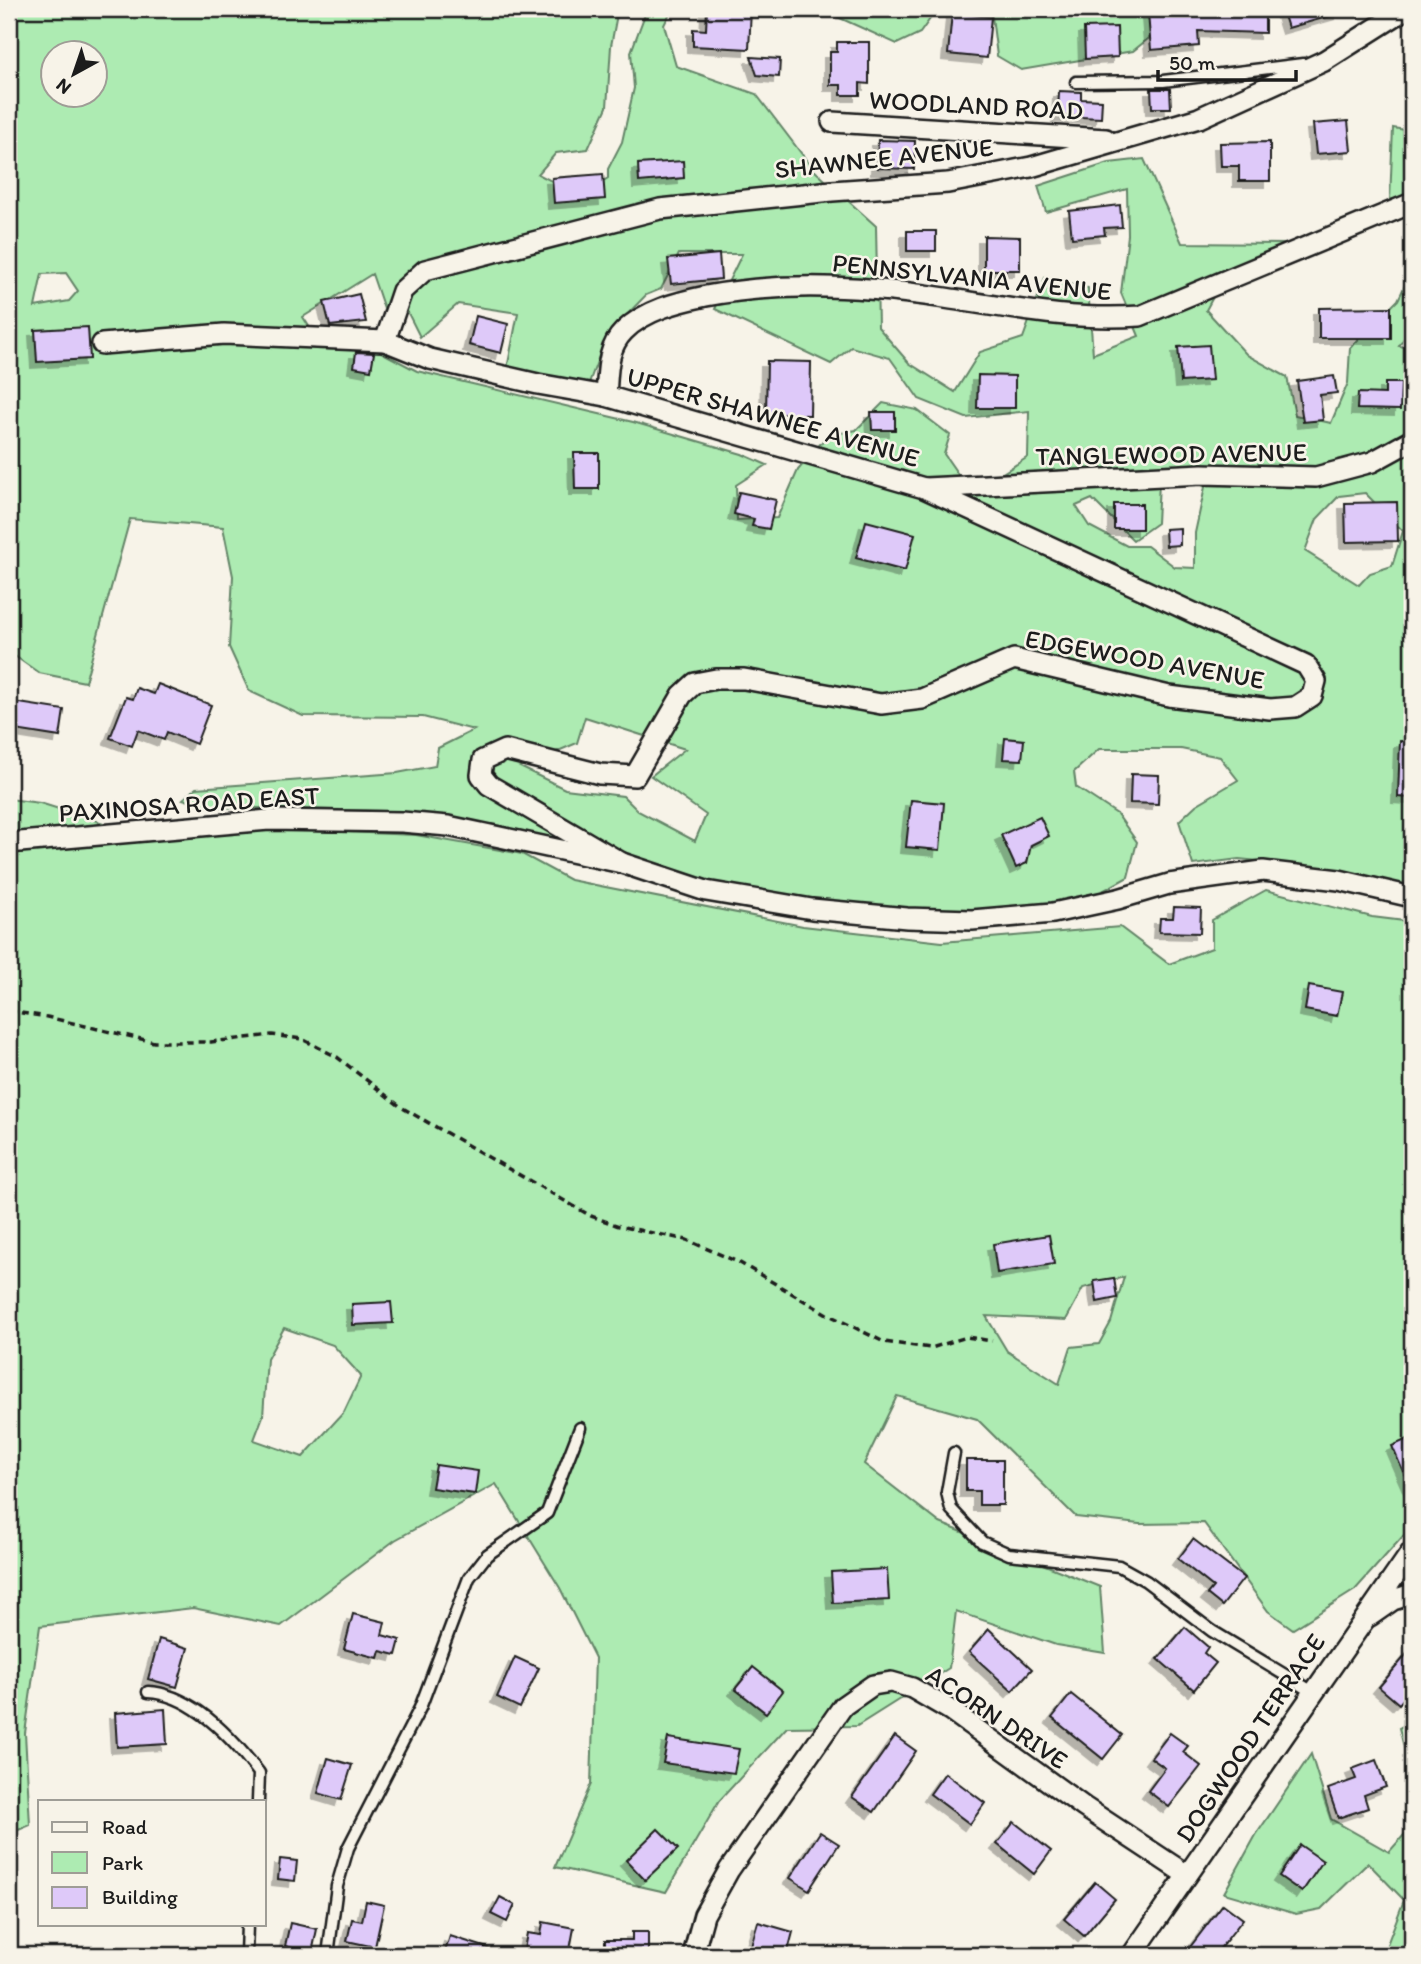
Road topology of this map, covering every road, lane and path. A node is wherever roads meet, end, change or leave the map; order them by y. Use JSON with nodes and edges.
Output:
{"nodes":[{"id":1,"x":1406,"y":9,"type":"edge"},
{"id":2,"x":1324,"y":61,"type":"junction"},
{"id":3,"x":1076,"y":82,"type":"dead end"},
{"id":4,"x":832,"y":122,"type":"dead end"},
{"id":5,"x":1117,"y":140,"type":"junction"},
{"id":6,"x":1412,"y":202,"type":"edge"},
{"id":7,"x":385,"y":341,"type":"junction"},
{"id":8,"x":102,"y":344,"type":"dead end"},
{"id":9,"x":606,"y":396,"type":"junction"},
{"id":10,"x":1412,"y":440,"type":"edge"},
{"id":11,"x":924,"y":488,"type":"junction"},
{"id":12,"x":1307,"y":666,"type":"joint"},
{"id":13,"x":648,"y":758,"type":"joint"},
{"id":14,"x":9,"y":843,"type":"edge"},
{"id":15,"x":622,"y":863,"type":"junction"},
{"id":16,"x":1412,"y":897,"type":"edge"},
{"id":17,"x":9,"y":1011,"type":"edge"},
{"id":18,"x":992,"y":1341,"type":"dead end"},
{"id":19,"x":580,"y":1428,"type":"dead end"},
{"id":20,"x":954,"y":1453,"type":"dead end"},
{"id":21,"x":1412,"y":1552,"type":"edge"},
{"id":22,"x":1412,"y":1594,"type":"edge"},
{"id":23,"x":1360,"y":1623,"type":"junction"},
{"id":24,"x":148,"y":1692,"type":"dead end"},
{"id":25,"x":1313,"y":1692,"type":"junction"},
{"id":26,"x":258,"y":1800,"type":"edge"},
{"id":27,"x":1187,"y":1875,"type":"junction"},
{"id":28,"x":247,"y":1926,"type":"edge"},
{"id":29,"x":246,"y":1955,"type":"edge"},
{"id":30,"x":328,"y":1955,"type":"edge"},
{"id":31,"x":693,"y":1955,"type":"edge"},
{"id":32,"x":1132,"y":1955,"type":"edge"}],
"edges":[{"from":1,"to":2,"type":"street","name":"SHAWNEE AVENUE"},
{"from":2,"to":3,"type":"lane"},
{"from":2,"to":5,"type":"street","name":"SHAWNEE AVENUE"},
{"from":4,"to":5,"type":"street","name":"WOODLAND ROAD"},
{"from":5,"to":7,"type":"street","name":"SHAWNEE AVENUE"},
{"from":6,"to":9,"type":"street","name":"PENNSYLVANIA AVENUE"},
{"from":7,"to":8,"type":"street","name":"UPPER SHAWNEE AVENUE"},
{"from":7,"to":9,"type":"street","name":"UPPER SHAWNEE AVENUE"},
{"from":9,"to":11,"type":"street","name":"UPPER SHAWNEE AVENUE"},
{"from":10,"to":11,"type":"street","name":"TANGLEWOOD AVENUE"},
{"from":11,"to":12,"type":"street","name":"UPPER SHAWNEE AVENUE"},
{"from":12,"to":13,"type":"street","name":"EDGEWOOD AVENUE"},
{"from":13,"to":15,"type":"street","name":"PAXINOSA ROAD EAST"},
{"from":14,"to":15,"type":"street","name":"PAXINOSA ROAD EAST"},
{"from":15,"to":16,"type":"street","name":"PAXINOSA ROAD EAST"},
{"from":17,"to":18,"type":"path"},
{"from":19,"to":30,"type":"lane"},
{"from":20,"to":25,"type":"lane"},
{"from":21,"to":23,"type":"street","name":"DOGWOOD TERRACE"},
{"from":22,"to":23,"type":"street"},
{"from":23,"to":25,"type":"street","name":"DOGWOOD TERRACE"},
{"from":24,"to":26,"type":"lane"},
{"from":25,"to":27,"type":"street","name":"DOGWOOD TERRACE"},
{"from":27,"to":31,"type":"street","name":"ACORN DRIVE"},
{"from":27,"to":32,"type":"street","name":"DOGWOOD TERRACE"},
{"from":28,"to":29,"type":"lane"}]}
